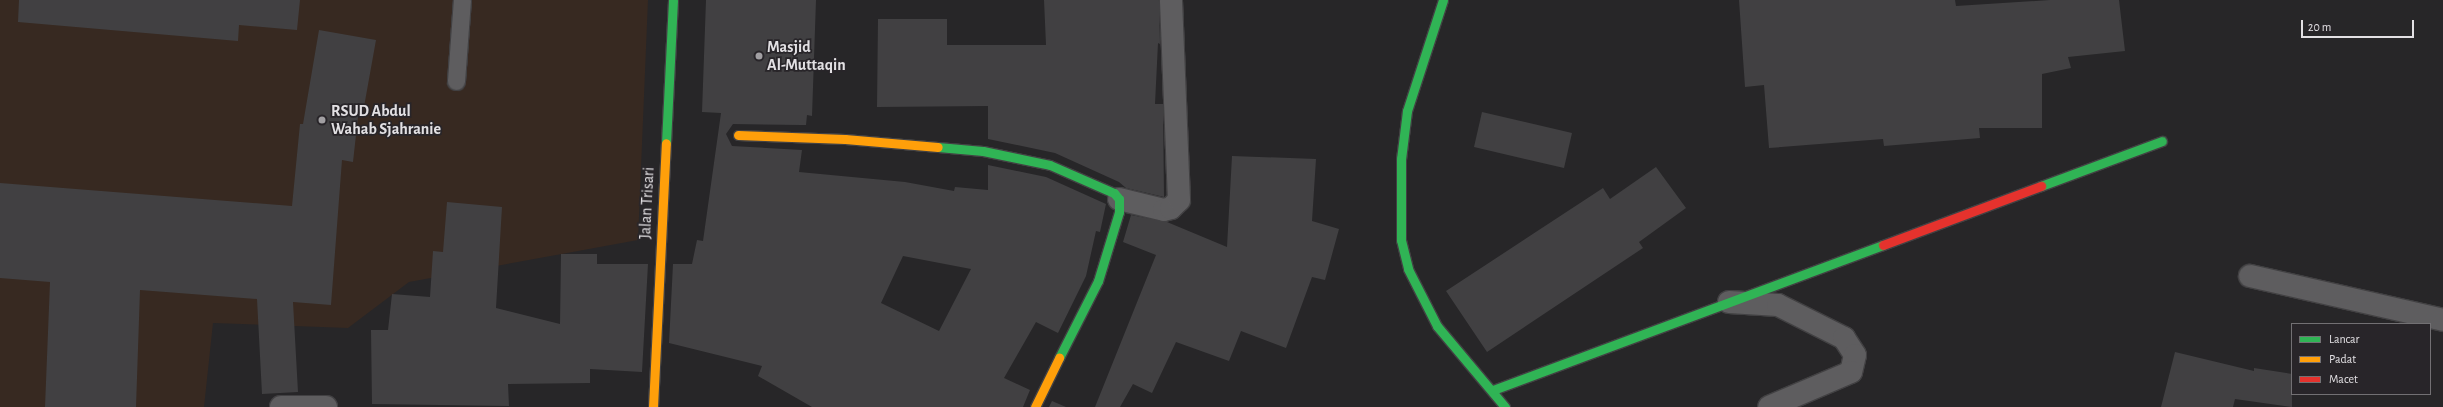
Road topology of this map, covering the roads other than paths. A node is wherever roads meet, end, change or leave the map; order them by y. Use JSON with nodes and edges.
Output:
{"nodes":[{"id":1,"x":462,"y":0,"type":"edge"},
{"id":2,"x":673,"y":0,"type":"edge"},
{"id":3,"x":1171,"y":0,"type":"edge"},
{"id":4,"x":1443,"y":0,"type":"edge"},
{"id":5,"x":456,"y":82,"type":"dead end"},
{"id":6,"x":738,"y":134,"type":"dead end"},
{"id":7,"x":2162,"y":141,"type":"dead end"},
{"id":8,"x":1118,"y":199,"type":"junction"},
{"id":9,"x":2250,"y":276,"type":"dead end"},
{"id":10,"x":1729,"y":302,"type":"junction"},
{"id":11,"x":2443,"y":320,"type":"edge"},
{"id":12,"x":1493,"y":390,"type":"junction"},
{"id":13,"x":281,"y":407,"type":"edge"},
{"id":14,"x":326,"y":407,"type":"edge"},
{"id":15,"x":653,"y":407,"type":"edge"},
{"id":16,"x":1035,"y":407,"type":"edge"},
{"id":17,"x":1505,"y":407,"type":"edge"},
{"id":18,"x":1769,"y":407,"type":"edge"}],
"edges":[{"from":1,"to":5,"type":"lane"},
{"from":2,"to":15,"type":"street","name":"Jalan Trisari"},
{"from":3,"to":8,"type":"street"},
{"from":4,"to":12,"type":"street"},
{"from":6,"to":8,"type":"street"},
{"from":7,"to":10,"type":"street"},
{"from":8,"to":16,"type":"street"},
{"from":9,"to":11,"type":"street"},
{"from":10,"to":12,"type":"street"},
{"from":10,"to":18,"type":"street"},
{"from":12,"to":17,"type":"street"},
{"from":13,"to":14,"type":"street"}]}
